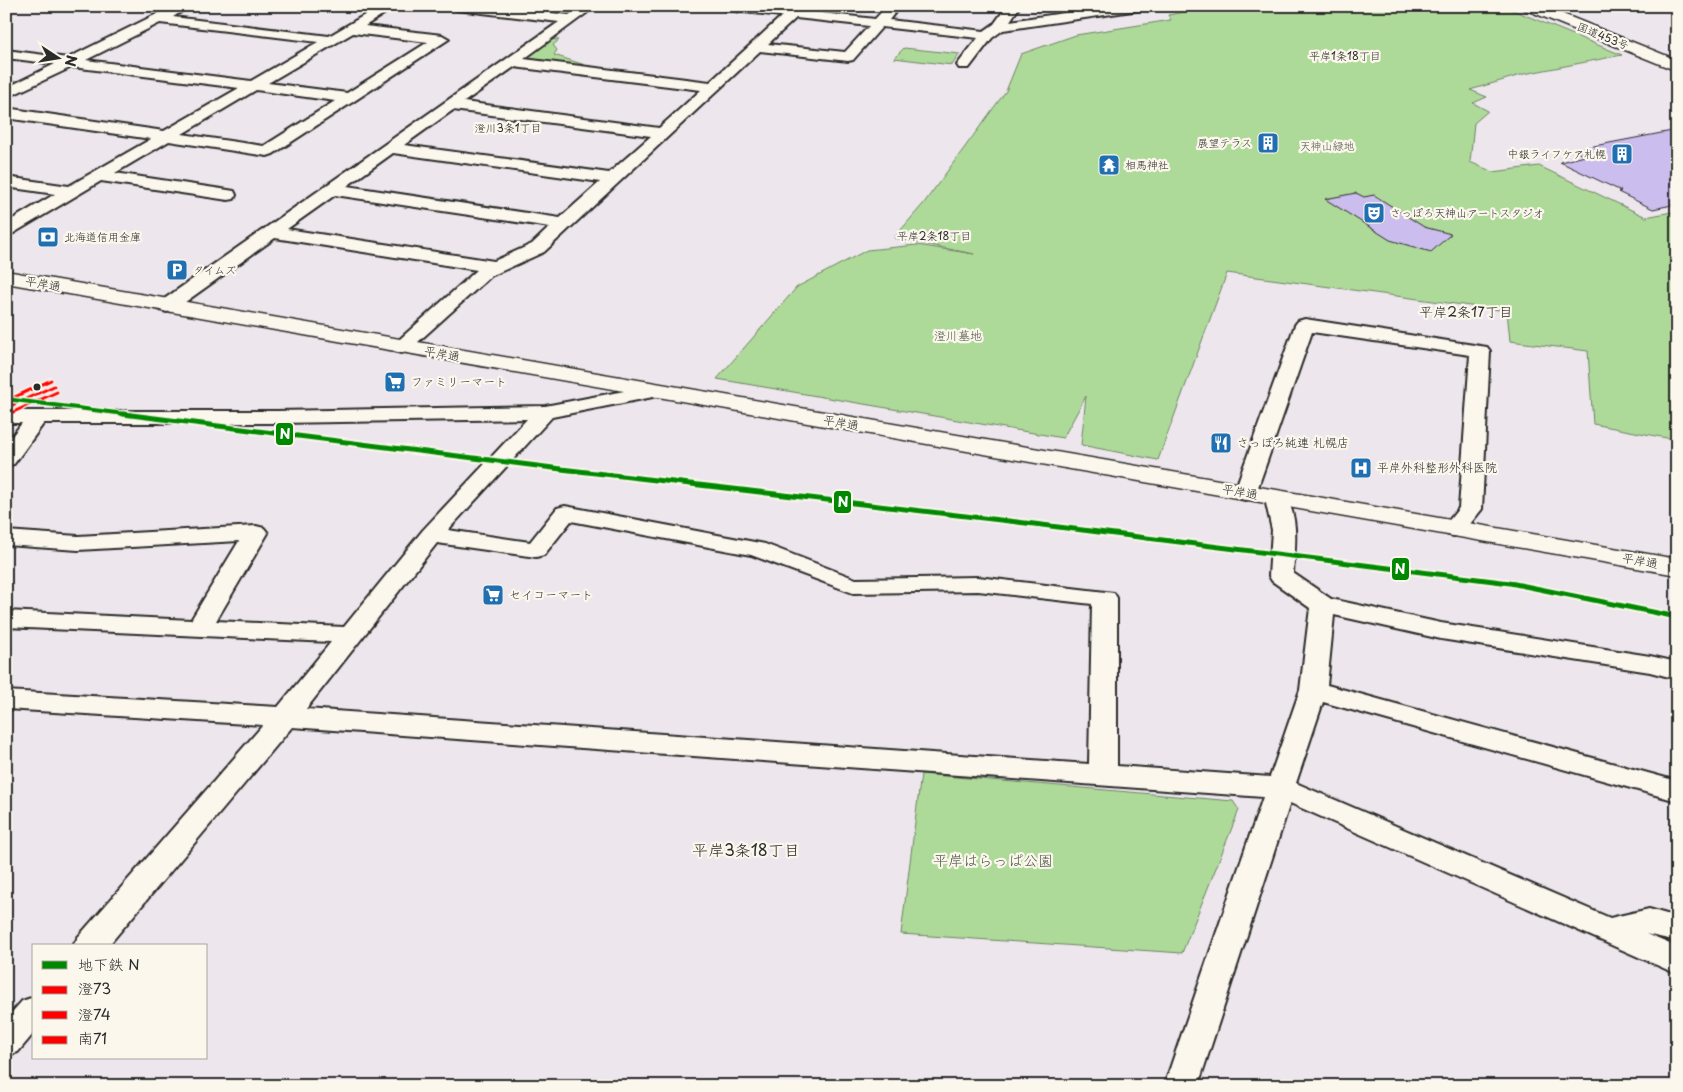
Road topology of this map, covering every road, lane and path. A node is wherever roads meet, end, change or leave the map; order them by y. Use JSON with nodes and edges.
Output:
{"nodes":[{"id":1,"x":184,"y":6,"type":"edge"},
{"id":2,"x":390,"y":6,"type":"edge"},
{"id":3,"x":457,"y":6,"type":"edge"},
{"id":4,"x":590,"y":6,"type":"edge"},
{"id":5,"x":725,"y":6,"type":"edge"},
{"id":6,"x":894,"y":6,"type":"edge"},
{"id":7,"x":1014,"y":6,"type":"edge"},
{"id":8,"x":1139,"y":6,"type":"edge"},
{"id":9,"x":1529,"y":6,"type":"edge"},
{"id":10,"x":797,"y":10,"type":"edge"},
{"id":11,"x":159,"y":19,"type":"junction"},
{"id":12,"x":571,"y":19,"type":"junction"},
{"id":13,"x":878,"y":23,"type":"junction"},
{"id":14,"x":351,"y":29,"type":"junction"},
{"id":15,"x":993,"y":31,"type":"junction"},
{"id":16,"x":332,"y":40,"type":"junction"},
{"id":17,"x":757,"y":47,"type":"junction"},
{"id":18,"x":6,"y":54,"type":"edge"},
{"id":19,"x":70,"y":62,"type":"junction"},
{"id":20,"x":510,"y":62,"type":"junction"},
{"id":21,"x":964,"y":65,"type":"dead end"},
{"id":22,"x":1677,"y":66,"type":"edge"},
{"id":23,"x":255,"y":85,"type":"junction"},
{"id":24,"x":714,"y":87,"type":"junction"},
{"id":25,"x":6,"y":94,"type":"edge"},
{"id":26,"x":350,"y":98,"type":"junction"},
{"id":27,"x":450,"y":105,"type":"junction"},
{"id":28,"x":6,"y":113,"type":"edge"},
{"id":29,"x":663,"y":133,"type":"junction"},
{"id":30,"x":168,"y":136,"type":"junction"},
{"id":31,"x":390,"y":148,"type":"junction"},
{"id":32,"x":100,"y":176,"type":"junction"},
{"id":33,"x":614,"y":179,"type":"junction"},
{"id":34,"x":6,"y":182,"type":"edge"},
{"id":35,"x":331,"y":190,"type":"junction"},
{"id":36,"x":72,"y":192,"type":"junction"},
{"id":37,"x":228,"y":195,"type":"dead end"},
{"id":38,"x":564,"y":224,"type":"junction"},
{"id":39,"x":6,"y":230,"type":"edge"},
{"id":40,"x":271,"y":232,"type":"junction"},
{"id":41,"x":495,"y":267,"type":"junction"},
{"id":42,"x":6,"y":278,"type":"edge"},
{"id":43,"x":168,"y":306,"type":"junction"},
{"id":44,"x":401,"y":347,"type":"junction"},
{"id":45,"x":656,"y":391,"type":"junction"},
{"id":46,"x":545,"y":412,"type":"junction"},
{"id":47,"x":6,"y":417,"type":"edge"},
{"id":48,"x":38,"y":417,"type":"junction"},
{"id":49,"x":6,"y":459,"type":"edge"},
{"id":50,"x":1245,"y":493,"type":"junction"},
{"id":51,"x":1276,"y":498,"type":"junction"},
{"id":52,"x":1454,"y":529,"type":"junction"},
{"id":53,"x":431,"y":535,"type":"junction"},
{"id":54,"x":6,"y":538,"type":"edge"},
{"id":55,"x":1677,"y":567,"type":"edge"},
{"id":56,"x":1323,"y":605,"type":"junction"},
{"id":57,"x":6,"y":619,"type":"edge"},
{"id":58,"x":199,"y":628,"type":"junction"},
{"id":59,"x":350,"y":634,"type":"junction"},
{"id":60,"x":1677,"y":671,"type":"edge"},
{"id":61,"x":1313,"y":690,"type":"junction"},
{"id":62,"x":6,"y":700,"type":"edge"},
{"id":63,"x":285,"y":717,"type":"junction"},
{"id":64,"x":1103,"y":774,"type":"junction"},
{"id":65,"x":1282,"y":788,"type":"junction"},
{"id":66,"x":1677,"y":791,"type":"edge"},
{"id":67,"x":1677,"y":929,"type":"edge"},
{"id":68,"x":1607,"y":931,"type":"junction"},
{"id":69,"x":91,"y":944,"type":"edge"},
{"id":70,"x":1677,"y":961,"type":"edge"},
{"id":71,"x":32,"y":1012,"type":"edge"},
{"id":72,"x":6,"y":1042,"type":"edge"},
{"id":73,"x":1181,"y":1086,"type":"edge"}],
"edges":[{"from":1,"to":11,"type":"street"},
{"from":2,"to":14,"type":"street"},
{"from":3,"to":12,"type":"street"},
{"from":4,"to":12,"type":"street"},
{"from":5,"to":10,"type":"street"},
{"from":6,"to":13,"type":"street"},
{"from":7,"to":15,"type":"street"},
{"from":8,"to":15,"type":"street"},
{"from":9,"to":22,"type":"main road","name":"国道453号"},
{"from":10,"to":13,"type":"street"},
{"from":10,"to":17,"type":"street"},
{"from":11,"to":16,"type":"street"},
{"from":11,"to":19,"type":"street"},
{"from":12,"to":20,"type":"street"},
{"from":13,"to":15,"type":"street"},
{"from":13,"to":17,"type":"street"},
{"from":14,"to":16,"type":"street"},
{"from":14,"to":26,"type":"street"},
{"from":15,"to":21,"type":"street"},
{"from":16,"to":23,"type":"street"},
{"from":17,"to":24,"type":"street"},
{"from":18,"to":19,"type":"street"},
{"from":19,"to":23,"type":"street"},
{"from":19,"to":25,"type":"street"},
{"from":20,"to":24,"type":"street"},
{"from":20,"to":27,"type":"street"},
{"from":23,"to":26,"type":"street"},
{"from":23,"to":30,"type":"street"},
{"from":24,"to":29,"type":"street"},
{"from":26,"to":30,"type":"street"},
{"from":27,"to":29,"type":"street"},
{"from":27,"to":31,"type":"street"},
{"from":28,"to":30,"type":"street"},
{"from":29,"to":33,"type":"street"},
{"from":30,"to":32,"type":"street"},
{"from":31,"to":33,"type":"street"},
{"from":31,"to":35,"type":"street"},
{"from":32,"to":36,"type":"street"},
{"from":32,"to":37,"type":"street"},
{"from":33,"to":38,"type":"street"},
{"from":34,"to":36,"type":"street"},
{"from":35,"to":38,"type":"street"},
{"from":35,"to":40,"type":"street"},
{"from":36,"to":39,"type":"street"},
{"from":38,"to":41,"type":"street"},
{"from":40,"to":41,"type":"street"},
{"from":40,"to":43,"type":"street"},
{"from":41,"to":44,"type":"street"},
{"from":42,"to":43,"type":"main road","name":"平岸通"},
{"from":43,"to":44,"type":"main road","name":"平岸通"},
{"from":44,"to":45,"type":"main road","name":"平岸通"},
{"from":45,"to":46,"type":"street"},
{"from":45,"to":50,"type":"main road","name":"平岸通"},
{"from":46,"to":48,"type":"street"},
{"from":46,"to":53,"type":"street"},
{"from":47,"to":48,"type":"street"},
{"from":48,"to":49,"type":"street"},
{"from":50,"to":51,"type":"main road","name":"平岸通"},
{"from":50,"to":52,"type":"street"},
{"from":51,"to":52,"type":"main road","name":"平岸通"},
{"from":51,"to":56,"type":"street"},
{"from":52,"to":55,"type":"main road","name":"平岸通"},
{"from":53,"to":59,"type":"street"},
{"from":53,"to":64,"type":"street"},
{"from":54,"to":58,"type":"street"},
{"from":56,"to":60,"type":"street"},
{"from":56,"to":61,"type":"street"},
{"from":57,"to":58,"type":"street"},
{"from":58,"to":59,"type":"street"},
{"from":59,"to":63,"type":"street"},
{"from":61,"to":65,"type":"street"},
{"from":61,"to":66,"type":"street"},
{"from":62,"to":63,"type":"street"},
{"from":63,"to":64,"type":"street"},
{"from":63,"to":69,"type":"street"},
{"from":64,"to":65,"type":"street"},
{"from":65,"to":68,"type":"street"},
{"from":65,"to":73,"type":"street"},
{"from":67,"to":68,"type":"street"},
{"from":68,"to":70,"type":"street"},
{"from":71,"to":72,"type":"street"}]}
